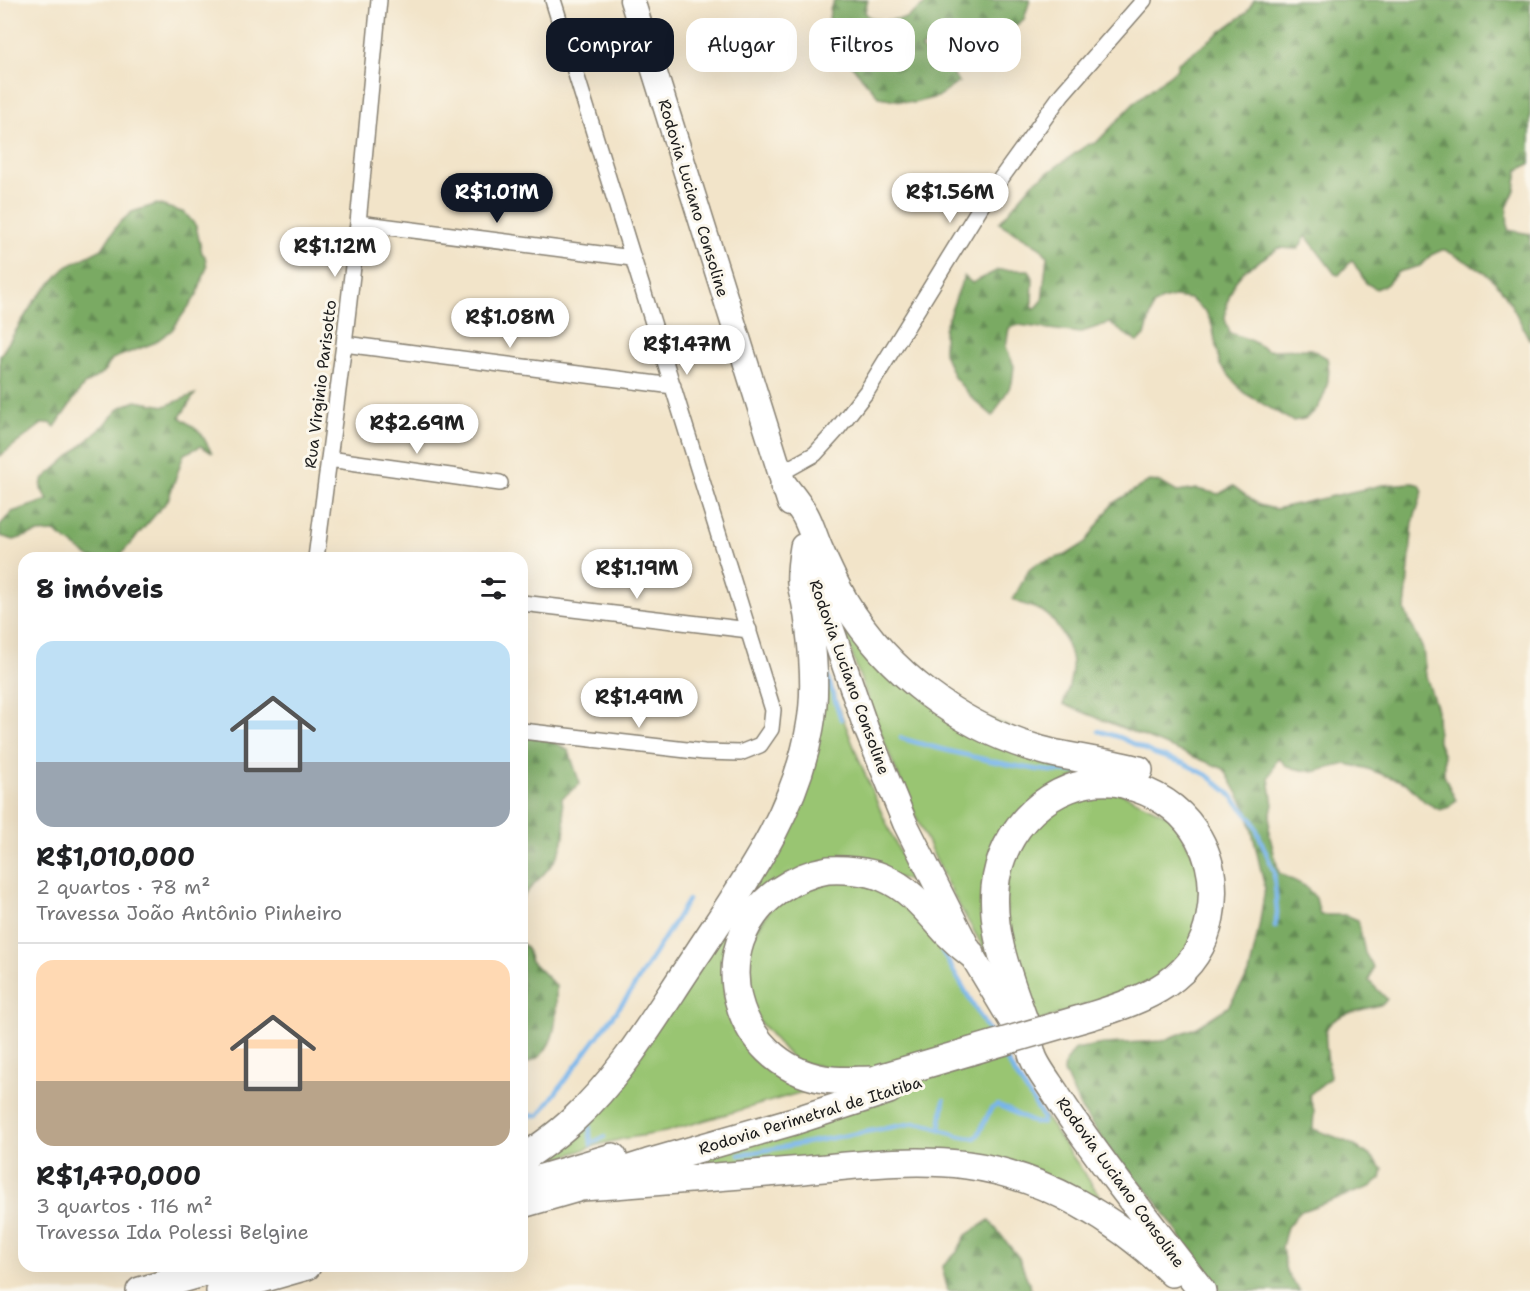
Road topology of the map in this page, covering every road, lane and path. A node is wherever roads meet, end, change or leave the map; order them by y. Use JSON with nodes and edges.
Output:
{"nodes":[{"id":1,"x":379,"y":0,"type":"edge"},
{"id":2,"x":553,"y":0,"type":"edge"},
{"id":3,"x":632,"y":0,"type":"edge"},
{"id":4,"x":1144,"y":0,"type":"edge"},
{"id":5,"x":358,"y":223,"type":"junction"},
{"id":6,"x":632,"y":258,"type":"junction"},
{"id":7,"x":344,"y":344,"type":"junction"},
{"id":8,"x":673,"y":386,"type":"junction"},
{"id":9,"x":329,"y":459,"type":"junction"},
{"id":10,"x":782,"y":479,"type":"junction"},
{"id":11,"x":500,"y":483,"type":"dead end"},
{"id":12,"x":804,"y":547,"type":"junction"},
{"id":13,"x":317,"y":552,"type":"edge"},
{"id":14,"x":528,"y":604,"type":"edge"},
{"id":15,"x":749,"y":630,"type":"junction"},
{"id":16,"x":528,"y":732,"type":"edge"},
{"id":17,"x":971,"y":954,"type":"junction"},
{"id":18,"x":1096,"y":1023,"type":"junction"},
{"id":19,"x":1033,"y":1057,"type":"junction"},
{"id":20,"x":881,"y":1083,"type":"junction"},
{"id":21,"x":528,"y":1155,"type":"edge"},
{"id":22,"x":528,"y":1182,"type":"edge"},
{"id":23,"x":581,"y":1187,"type":"junction"},
{"id":24,"x":528,"y":1202,"type":"edge"},
{"id":25,"x":206,"y":1272,"type":"edge"},
{"id":26,"x":286,"y":1272,"type":"edge"},
{"id":27,"x":140,"y":1291,"type":"edge"},
{"id":28,"x":220,"y":1291,"type":"edge"},
{"id":29,"x":1189,"y":1291,"type":"edge"},
{"id":30,"x":1202,"y":1291,"type":"edge"}],
"edges":[{"from":1,"to":5,"type":"street","name":"Rua Virginio Parisotto"},
{"from":2,"to":6,"type":"street"},
{"from":3,"to":10,"type":"main road","name":"Rodovia Luciano Consoline"},
{"from":4,"to":10,"type":"street"},
{"from":5,"to":6,"type":"street"},
{"from":5,"to":7,"type":"street","name":"Rua Virginio Parisotto"},
{"from":6,"to":8,"type":"street"},
{"from":7,"to":8,"type":"street"},
{"from":7,"to":9,"type":"street","name":"Rua Virginio Parisotto"},
{"from":8,"to":15,"type":"street"},
{"from":9,"to":11,"type":"street"},
{"from":9,"to":13,"type":"street","name":"Rua Virginio Parisotto"},
{"from":10,"to":12,"type":"main road","name":"Rodovia Luciano Consoline"},
{"from":10,"to":18,"type":"highway"},
{"from":12,"to":17,"type":"main road","name":"Rodovia Luciano Consoline"},
{"from":12,"to":21,"type":"highway"},
{"from":14,"to":15,"type":"street"},
{"from":15,"to":16,"type":"street"},
{"from":17,"to":19,"type":"main road","name":"Rodovia Luciano Consoline"},
{"from":17,"to":20,"type":"highway"},
{"from":18,"to":19,"type":"highway"},
{"from":18,"to":20,"type":"highway","name":"Rodovia Perimetral de Itatiba","bridge":true},
{"from":19,"to":30,"type":"highway","name":"Rodovia Luciano Consoline"},
{"from":20,"to":22,"type":"highway","name":"Rodovia Perimetral de Itatiba"},
{"from":20,"to":23,"type":"highway","name":"Rodovia Perimetral de Itatiba"},
{"from":23,"to":24,"type":"highway","name":"Rodovia Perimetral de Itatiba"},
{"from":23,"to":29,"type":"highway"},
{"from":25,"to":27,"type":"highway"},
{"from":26,"to":28,"type":"highway"}]}
